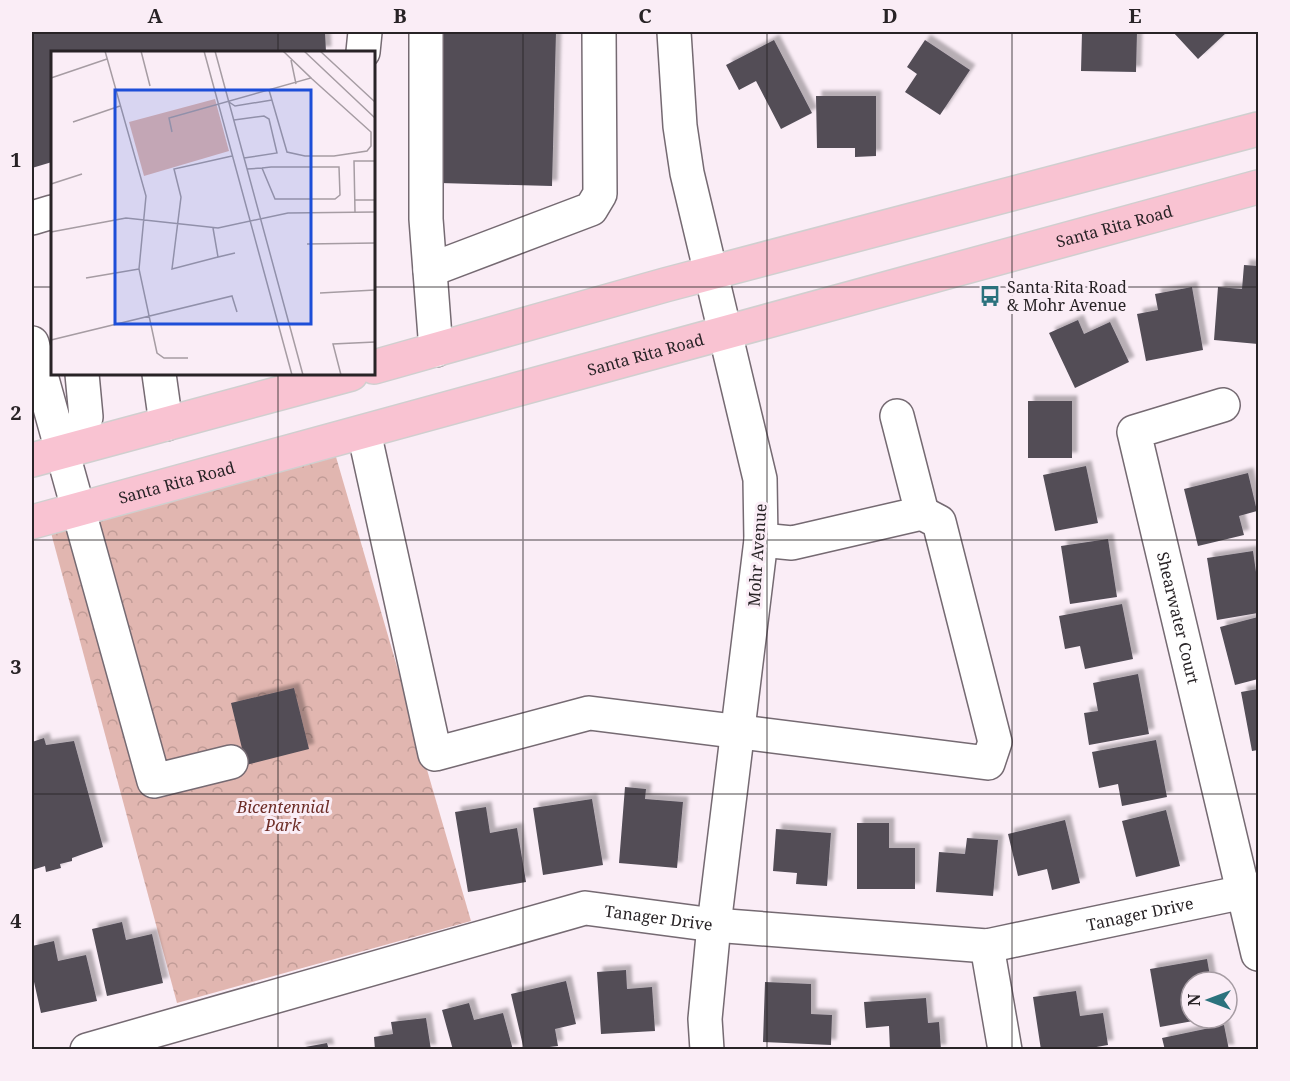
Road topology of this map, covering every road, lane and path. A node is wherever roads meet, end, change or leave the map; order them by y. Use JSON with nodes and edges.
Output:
{"nodes":[{"id":1,"x":365,"y":32,"type":"edge"},
{"id":2,"x":426,"y":32,"type":"edge"},
{"id":3,"x":599,"y":32,"type":"edge"},
{"id":4,"x":674,"y":32,"type":"edge"},
{"id":5,"x":363,"y":51,"type":"edge"},
{"id":6,"x":1258,"y":129,"type":"edge"},
{"id":7,"x":1258,"y":187,"type":"edge"},
{"id":8,"x":51,"y":212,"type":"edge"},
{"id":9,"x":32,"y":218,"type":"edge"},
{"id":10,"x":430,"y":270,"type":"junction"},
{"id":11,"x":712,"y":273,"type":"junction"},
{"id":12,"x":726,"y":333,"type":"junction"},
{"id":13,"x":32,"y":343,"type":"edge"},
{"id":14,"x":436,"y":350,"type":"junction"},
{"id":15,"x":375,"y":366,"type":"edge"},
{"id":16,"x":82,"y":375,"type":"edge"},
{"id":17,"x":159,"y":375,"type":"edge"},
{"id":18,"x":343,"y":375,"type":"edge"},
{"id":19,"x":1223,"y":405,"type":"dead end"},
{"id":20,"x":897,"y":416,"type":"dead end"},
{"id":21,"x":166,"y":424,"type":"junction"},
{"id":22,"x":364,"y":432,"type":"junction"},
{"id":23,"x":63,"y":452,"type":"junction"},
{"id":24,"x":32,"y":460,"type":"edge"},
{"id":25,"x":80,"y":509,"type":"junction"},
{"id":26,"x":922,"y":513,"type":"junction"},
{"id":27,"x":32,"y":522,"type":"edge"},
{"id":28,"x":761,"y":540,"type":"junction"},
{"id":29,"x":738,"y":732,"type":"junction"},
{"id":30,"x":231,"y":762,"type":"dead end"},
{"id":31,"x":1251,"y":891,"type":"edge"},
{"id":32,"x":714,"y":925,"type":"junction"},
{"id":33,"x":987,"y":946,"type":"junction"},
{"id":34,"x":1258,"y":954,"type":"edge"},
{"id":35,"x":89,"y":1049,"type":"edge"},
{"id":36,"x":707,"y":1050,"type":"edge"},
{"id":37,"x":1005,"y":1050,"type":"edge"}],
"edges":[{"from":1,"to":5,"type":"street"},
{"from":2,"to":10,"type":"street"},
{"from":3,"to":10,"type":"street"},
{"from":4,"to":11,"type":"street","name":"Mohr Avenue"},
{"from":6,"to":11,"type":"main road"},
{"from":7,"to":12,"type":"main road","name":"Santa Rita Road"},
{"from":8,"to":9,"type":"street"},
{"from":10,"to":14,"type":"street"},
{"from":11,"to":12,"type":"street","name":"Mohr Avenue"},
{"from":11,"to":14,"type":"main road"},
{"from":12,"to":22,"type":"main road","name":"Santa Rita Road"},
{"from":12,"to":28,"type":"street","name":"Mohr Avenue"},
{"from":13,"to":23,"type":"street"},
{"from":14,"to":15,"type":"main road"},
{"from":16,"to":23,"type":"street"},
{"from":17,"to":21,"type":"street"},
{"from":18,"to":21,"type":"main road"},
{"from":19,"to":31,"type":"street","name":"Shearwater Court"},
{"from":20,"to":26,"type":"street"},
{"from":21,"to":23,"type":"main road"},
{"from":22,"to":25,"type":"main road","name":"Santa Rita Road"},
{"from":22,"to":29,"type":"street"},
{"from":23,"to":24,"type":"main road"},
{"from":23,"to":25,"type":"street"},
{"from":25,"to":27,"type":"main road","name":"Santa Rita Road"},
{"from":25,"to":30,"type":"street"},
{"from":26,"to":28,"type":"street"},
{"from":26,"to":29,"type":"street"},
{"from":28,"to":29,"type":"street","name":"Mohr Avenue"},
{"from":29,"to":32,"type":"street","name":"Mohr Avenue"},
{"from":31,"to":33,"type":"street","name":"Tanager Drive"},
{"from":31,"to":34,"type":"street"},
{"from":32,"to":33,"type":"street","name":"Tanager Drive"},
{"from":32,"to":35,"type":"street","name":"Tanager Drive"},
{"from":32,"to":36,"type":"street","name":"Mohr Avenue"},
{"from":33,"to":37,"type":"street"}]}
